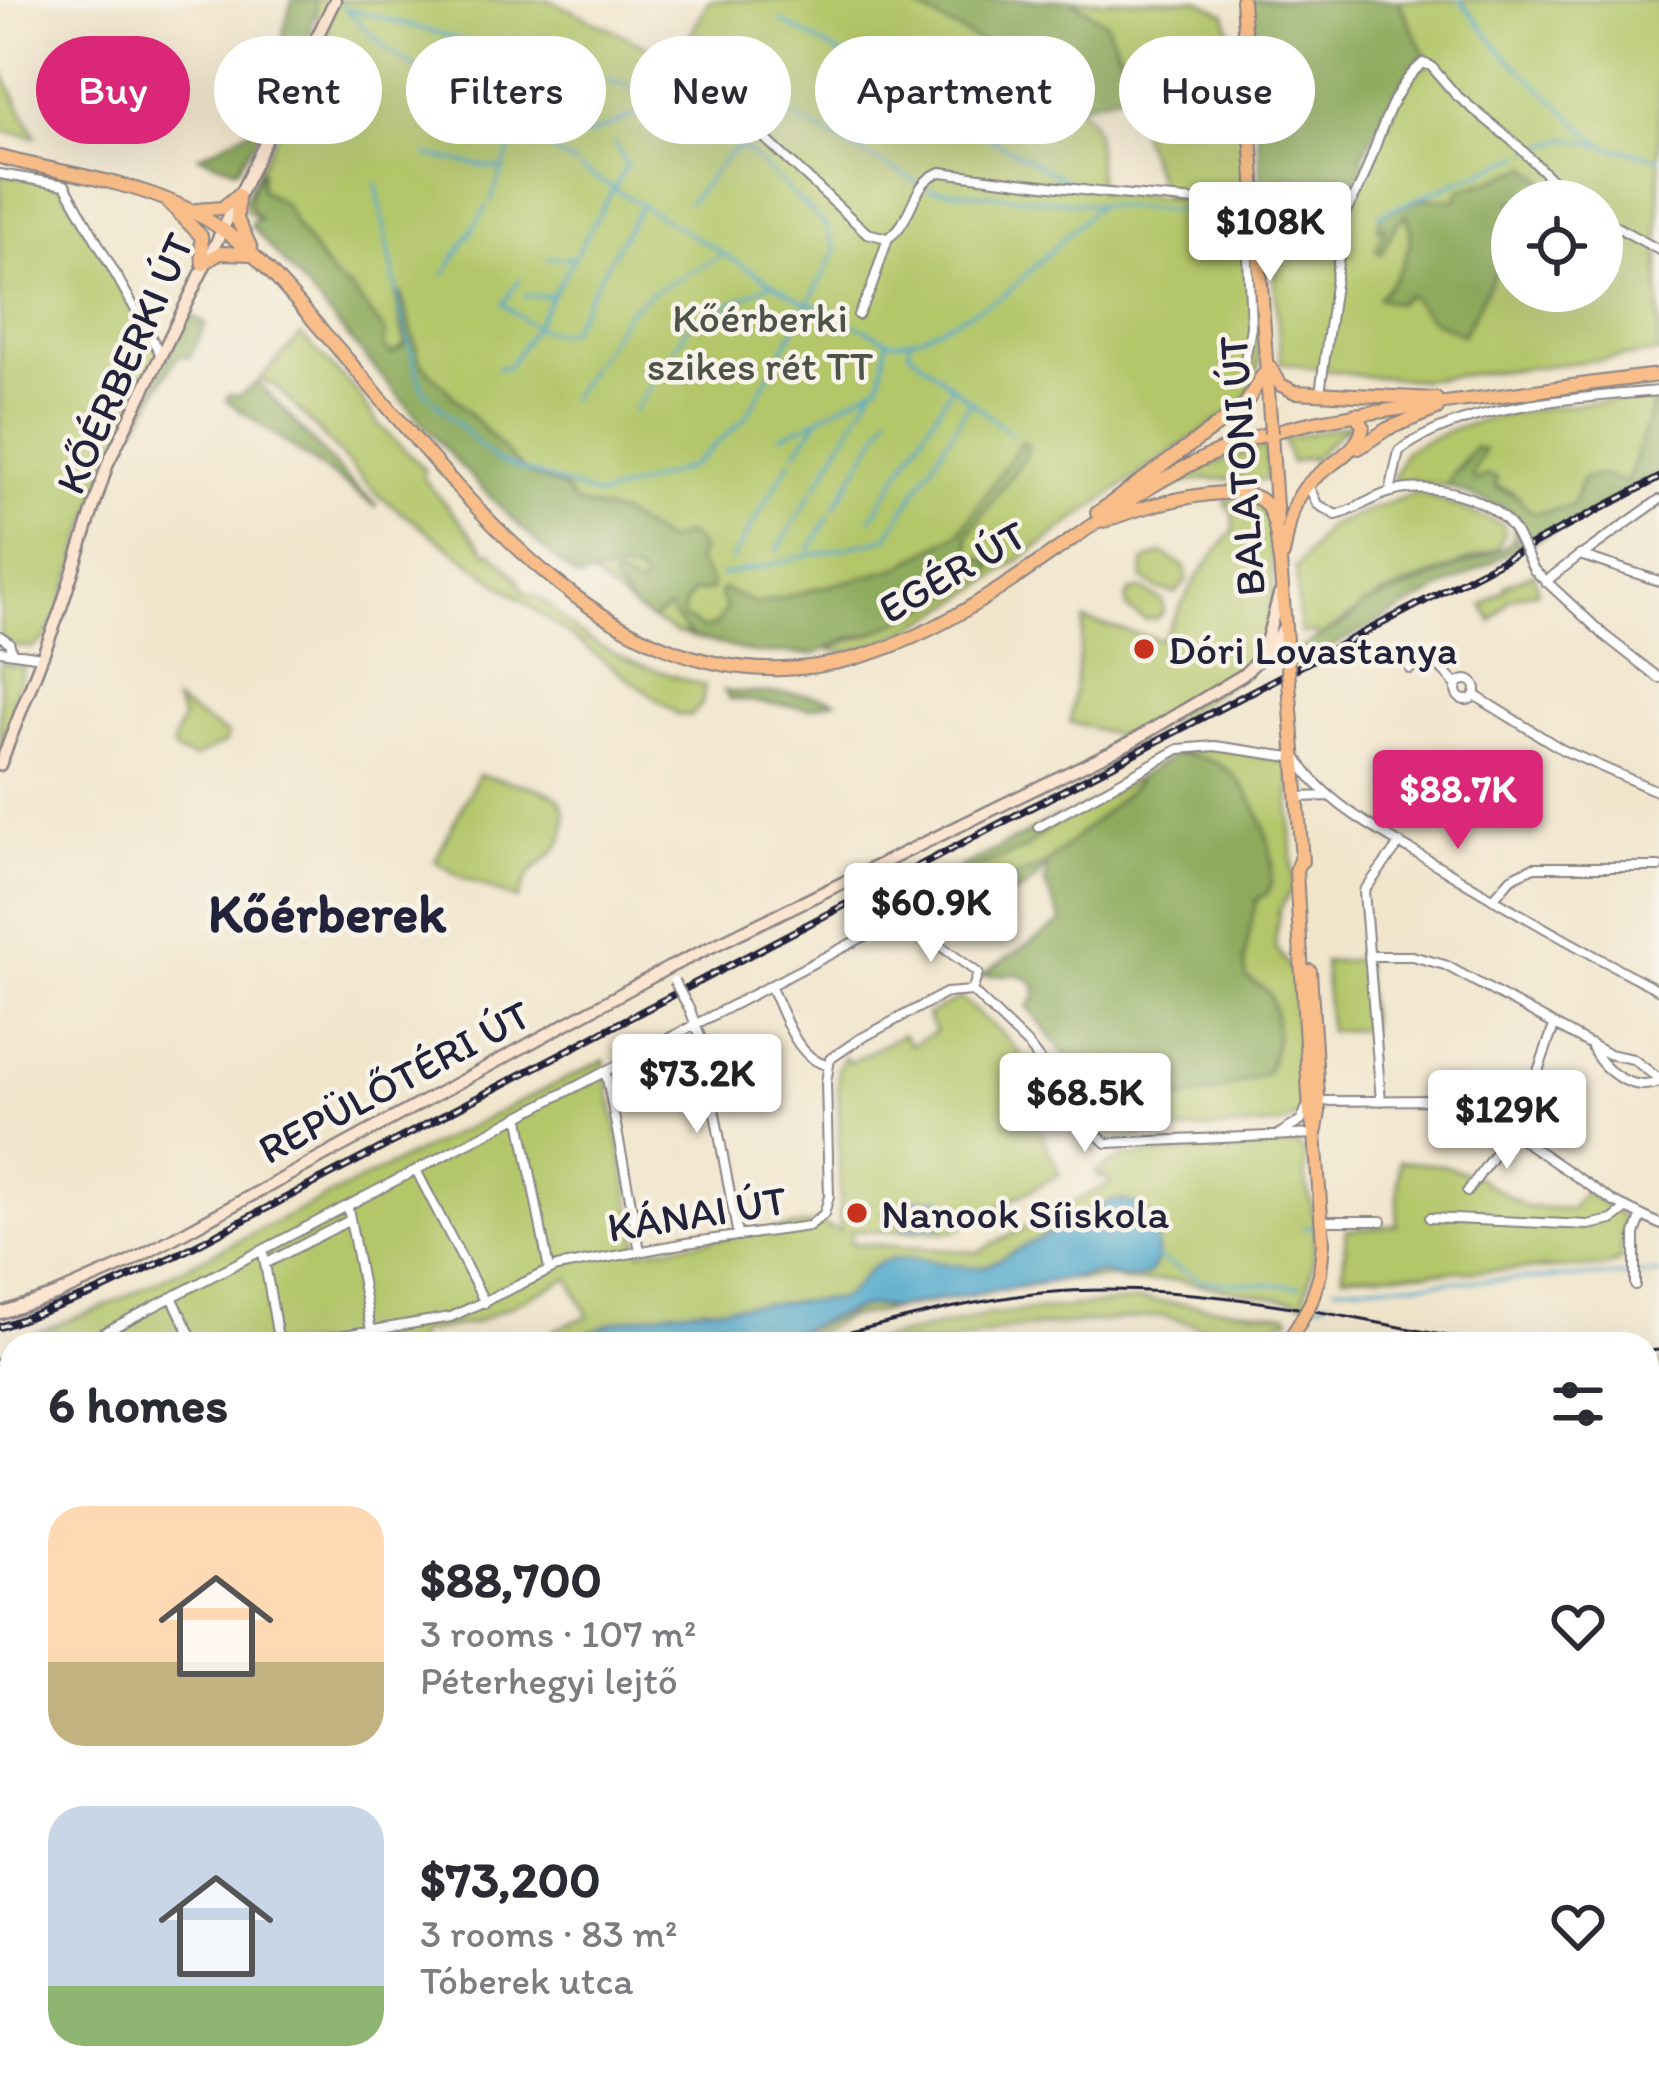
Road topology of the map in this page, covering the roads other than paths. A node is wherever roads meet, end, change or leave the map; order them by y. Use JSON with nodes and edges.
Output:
{"nodes":[{"id":1,"x":335,"y":0,"type":"edge"},
{"id":2,"x":1242,"y":0,"type":"edge"},
{"id":3,"x":773,"y":144,"type":"edge"},
{"id":4,"x":3,"y":159,"type":"edge"},
{"id":5,"x":0,"y":174,"type":"edge"},
{"id":6,"x":1552,"y":180,"type":"edge"},
{"id":7,"x":238,"y":195,"type":"junction"},
{"id":8,"x":161,"y":196,"type":"junction"},
{"id":9,"x":1255,"y":206,"type":"junction"},
{"id":10,"x":192,"y":210,"type":"junction"},
{"id":11,"x":1345,"y":212,"type":"junction"},
{"id":12,"x":1256,"y":228,"type":"junction"},
{"id":13,"x":221,"y":229,"type":"junction"},
{"id":14,"x":1623,"y":230,"type":"edge"},
{"id":15,"x":888,"y":238,"type":"junction"},
{"id":16,"x":1659,"y":250,"type":"edge"},
{"id":17,"x":254,"y":254,"type":"junction"},
{"id":18,"x":203,"y":264,"type":"junction"},
{"id":19,"x":857,"y":315,"type":"dead end"},
{"id":20,"x":160,"y":353,"type":"junction"},
{"id":21,"x":1266,"y":356,"type":"junction"},
{"id":22,"x":1246,"y":360,"type":"dead end"},
{"id":23,"x":1659,"y":374,"type":"edge"},
{"id":24,"x":1659,"y":391,"type":"edge"},
{"id":25,"x":1320,"y":393,"type":"junction"},
{"id":26,"x":1461,"y":401,"type":"junction"},
{"id":27,"x":1357,"y":414,"type":"junction"},
{"id":28,"x":1336,"y":459,"type":"junction"},
{"id":29,"x":1184,"y":466,"type":"junction"},
{"id":30,"x":1308,"y":484,"type":"junction"},
{"id":31,"x":1390,"y":492,"type":"junction"},
{"id":32,"x":1195,"y":497,"type":"junction"},
{"id":33,"x":1659,"y":500,"type":"edge"},
{"id":34,"x":1296,"y":504,"type":"junction"},
{"id":35,"x":1317,"y":504,"type":"junction"},
{"id":36,"x":1078,"y":533,"type":"junction"},
{"id":37,"x":1580,"y":556,"type":"junction"},
{"id":38,"x":1280,"y":562,"type":"junction"},
{"id":39,"x":1659,"y":581,"type":"edge"},
{"id":40,"x":1281,"y":582,"type":"junction"},
{"id":41,"x":1545,"y":582,"type":"junction"},
{"id":42,"x":1285,"y":626,"type":"junction"},
{"id":43,"x":0,"y":636,"type":"edge"},
{"id":44,"x":0,"y":651,"type":"edge"},
{"id":45,"x":12,"y":652,"type":"junction"},
{"id":46,"x":1287,"y":653,"type":"junction"},
{"id":47,"x":1263,"y":655,"type":"junction"},
{"id":48,"x":44,"y":657,"type":"junction"},
{"id":49,"x":1410,"y":669,"type":"dead end"},
{"id":50,"x":1659,"y":678,"type":"edge"},
{"id":51,"x":1297,"y":758,"type":"junction"},
{"id":52,"x":0,"y":764,"type":"edge"},
{"id":53,"x":1659,"y":792,"type":"edge"},
{"id":54,"x":1327,"y":793,"type":"junction"},
{"id":55,"x":1299,"y":794,"type":"junction"},
{"id":56,"x":1038,"y":827,"type":"dead end"},
{"id":57,"x":1400,"y":843,"type":"junction"},
{"id":58,"x":1659,"y":867,"type":"edge"},
{"id":59,"x":1493,"y":899,"type":"junction"},
{"id":60,"x":1370,"y":956,"type":"junction"},
{"id":61,"x":671,"y":975,"type":"junction"},
{"id":62,"x":770,"y":986,"type":"junction"},
{"id":63,"x":1659,"y":990,"type":"edge"},
{"id":64,"x":972,"y":991,"type":"junction"},
{"id":65,"x":697,"y":1025,"type":"junction"},
{"id":66,"x":1554,"y":1026,"type":"junction"},
{"id":67,"x":1591,"y":1043,"type":"junction"},
{"id":68,"x":827,"y":1065,"type":"junction"},
{"id":69,"x":606,"y":1073,"type":"junction"},
{"id":70,"x":1659,"y":1080,"type":"edge"},
{"id":71,"x":1314,"y":1098,"type":"junction"},
{"id":72,"x":1382,"y":1101,"type":"junction"},
{"id":73,"x":520,"y":1119,"type":"junction"},
{"id":74,"x":1513,"y":1132,"type":"junction"},
{"id":75,"x":1315,"y":1134,"type":"junction"},
{"id":76,"x":1273,"y":1136,"type":"junction"},
{"id":77,"x":417,"y":1172,"type":"junction"},
{"id":78,"x":1467,"y":1192,"type":"dead end"},
{"id":79,"x":348,"y":1208,"type":"junction"},
{"id":80,"x":1625,"y":1209,"type":"junction"},
{"id":81,"x":1641,"y":1217,"type":"junction"},
{"id":82,"x":1430,"y":1218,"type":"dead end"},
{"id":83,"x":350,"y":1220,"type":"junction"},
{"id":84,"x":1321,"y":1221,"type":"junction"},
{"id":85,"x":1382,"y":1221,"type":"dead end"},
{"id":86,"x":1659,"y":1224,"type":"edge"},
{"id":87,"x":738,"y":1236,"type":"junction"},
{"id":88,"x":640,"y":1251,"type":"junction"},
{"id":89,"x":262,"y":1252,"type":"junction"},
{"id":90,"x":265,"y":1264,"type":"junction"},
{"id":91,"x":549,"y":1270,"type":"junction"},
{"id":92,"x":1635,"y":1283,"type":"dead end"},
{"id":93,"x":172,"y":1299,"type":"junction"},
{"id":94,"x":485,"y":1303,"type":"junction"},
{"id":95,"x":0,"y":1313,"type":"edge"},
{"id":96,"x":371,"y":1330,"type":"junction"},
{"id":97,"x":106,"y":1332,"type":"edge"},
{"id":98,"x":189,"y":1332,"type":"edge"},
{"id":99,"x":277,"y":1332,"type":"edge"},
{"id":100,"x":360,"y":1332,"type":"edge"},
{"id":101,"x":1294,"y":1332,"type":"edge"}],
"edges":[{"from":1,"to":7,"type":"street","name":"KŐÉRBERKI ÚT"},
{"from":2,"to":9,"type":"main road","name":"BALATONI ÚT"},
{"from":3,"to":15,"type":"street"},
{"from":4,"to":8,"type":"main road","name":"EGÉR ÚT"},
{"from":5,"to":20,"type":"street"},
{"from":6,"to":11,"type":"street"},
{"from":7,"to":10,"type":"main road"},
{"from":7,"to":13,"type":"street","name":"KŐÉRBERKI ÚT"},
{"from":7,"to":17,"type":"main road"},
{"from":8,"to":10,"type":"main road","name":"EGÉR ÚT"},
{"from":8,"to":18,"type":"main road"},
{"from":9,"to":11,"type":"street"},
{"from":9,"to":12,"type":"main road","name":"BALATONI ÚT"},
{"from":9,"to":15,"type":"street"},
{"from":10,"to":13,"type":"main road","name":"EGÉR ÚT"},
{"from":11,"to":25,"type":"street"},
{"from":12,"to":21,"type":"main road","name":"BALATONI ÚT"},
{"from":12,"to":22,"type":"street"},
{"from":13,"to":17,"type":"main road","name":"EGÉR ÚT"},
{"from":13,"to":18,"type":"street","name":"KŐÉRBERKI ÚT"},
{"from":14,"to":16,"type":"street"},
{"from":15,"to":19,"type":"street"},
{"from":17,"to":18,"type":"main road"},
{"from":17,"to":36,"type":"main road","name":"EGÉR ÚT"},
{"from":18,"to":20,"type":"street","name":"KŐÉRBERKI ÚT"},
{"from":20,"to":48,"type":"street","name":"KŐÉRBERKI ÚT"},
{"from":21,"to":25,"type":"main road"},
{"from":21,"to":36,"type":"main road"},
{"from":21,"to":38,"type":"main road","name":"BALATONI ÚT","bridge":true},
{"from":23,"to":26,"type":"main road","name":"EGÉR ÚT"},
{"from":24,"to":31,"type":"street"},
{"from":25,"to":26,"type":"main road"},
{"from":26,"to":27,"type":"main road","name":"EGÉR ÚT"},
{"from":26,"to":28,"type":"main road"},
{"from":27,"to":28,"type":"main road"},
{"from":27,"to":29,"type":"main road","name":"EGÉR ÚT"},
{"from":28,"to":30,"type":"main road"},
{"from":29,"to":32,"type":"main road"},
{"from":29,"to":36,"type":"main road","name":"EGÉR ÚT"},
{"from":30,"to":34,"type":"main road"},
{"from":30,"to":35,"type":"street"},
{"from":31,"to":35,"type":"street"},
{"from":31,"to":41,"type":"street","bridge":true},
{"from":32,"to":36,"type":"main road"},
{"from":32,"to":38,"type":"main road"},
{"from":33,"to":37,"type":"street"},
{"from":34,"to":35,"type":"street"},
{"from":34,"to":38,"type":"main road"},
{"from":37,"to":39,"type":"street"},
{"from":37,"to":41,"type":"street"},
{"from":38,"to":40,"type":"main road","name":"BALATONI ÚT"},
{"from":40,"to":42,"type":"main road","name":"BALATONI ÚT"},
{"from":40,"to":47,"type":"street"},
{"from":41,"to":50,"type":"street"},
{"from":42,"to":46,"type":"main road","name":"BALATONI ÚT"},
{"from":42,"to":47,"type":"street","name":"REPÜLŐTÉRI ÚT"},
{"from":43,"to":45,"type":"street"},
{"from":44,"to":45,"type":"street"},
{"from":45,"to":48,"type":"street"},
{"from":46,"to":47,"type":"main road"},
{"from":46,"to":51,"type":"main road","name":"BALATONI ÚT","bridge":true},
{"from":47,"to":61,"type":"street","name":"REPÜLŐTÉRI ÚT"},
{"from":48,"to":52,"type":"street","name":"KŐÉRBERKI ÚT"},
{"from":49,"to":53,"type":"street"},
{"from":51,"to":54,"type":"street"},
{"from":51,"to":55,"type":"main road","name":"BALATONI ÚT"},
{"from":51,"to":56,"type":"street"},
{"from":54,"to":55,"type":"street"},
{"from":54,"to":57,"type":"street"},
{"from":55,"to":71,"type":"main road","name":"BALATONI ÚT"},
{"from":57,"to":59,"type":"street"},
{"from":57,"to":60,"type":"street"},
{"from":58,"to":59,"type":"street"},
{"from":59,"to":63,"type":"street"},
{"from":60,"to":66,"type":"street"},
{"from":60,"to":72,"type":"street"},
{"from":61,"to":65,"type":"street","bridge":true},
{"from":61,"to":95,"type":"street","name":"REPÜLŐTÉRI ÚT"},
{"from":62,"to":64,"type":"street"},
{"from":62,"to":65,"type":"street"},
{"from":62,"to":68,"type":"street"},
{"from":64,"to":68,"type":"street"},
{"from":64,"to":76,"type":"street"},
{"from":65,"to":69,"type":"street"},
{"from":65,"to":87,"type":"street"},
{"from":66,"to":67,"type":"street"},
{"from":66,"to":74,"type":"street"},
{"from":67,"to":70,"type":"street"},
{"from":67,"to":70,"type":"street"},
{"from":68,"to":87,"type":"street","name":"KÁNAI ÚT"},
{"from":69,"to":73,"type":"street"},
{"from":69,"to":88,"type":"street"},
{"from":71,"to":72,"type":"street"},
{"from":71,"to":75,"type":"main road","name":"BALATONI ÚT"},
{"from":71,"to":76,"type":"street"},
{"from":72,"to":74,"type":"street"},
{"from":73,"to":77,"type":"street"},
{"from":73,"to":91,"type":"street"},
{"from":74,"to":78,"type":"street"},
{"from":74,"to":80,"type":"street"},
{"from":75,"to":76,"type":"street"},
{"from":75,"to":84,"type":"main road","name":"BALATONI ÚT"},
{"from":77,"to":79,"type":"street"},
{"from":77,"to":94,"type":"street"},
{"from":79,"to":83,"type":"street"},
{"from":79,"to":89,"type":"street"},
{"from":80,"to":81,"type":"street"},
{"from":80,"to":82,"type":"street"},
{"from":81,"to":86,"type":"street"},
{"from":81,"to":92,"type":"street"},
{"from":83,"to":90,"type":"street"},
{"from":83,"to":96,"type":"street"},
{"from":84,"to":85,"type":"street"},
{"from":84,"to":101,"type":"main road","name":"BALATONI ÚT","bridge":true},
{"from":87,"to":88,"type":"street","name":"KÁNAI ÚT"},
{"from":88,"to":91,"type":"street","name":"KÁNAI ÚT"},
{"from":89,"to":90,"type":"street"},
{"from":89,"to":93,"type":"street"},
{"from":90,"to":99,"type":"street"},
{"from":91,"to":94,"type":"street","name":"KÁNAI ÚT"},
{"from":93,"to":97,"type":"street"},
{"from":93,"to":98,"type":"street"},
{"from":94,"to":96,"type":"street","name":"KÁNAI ÚT"},
{"from":96,"to":100,"type":"street","name":"KÁNAI ÚT"}]}
